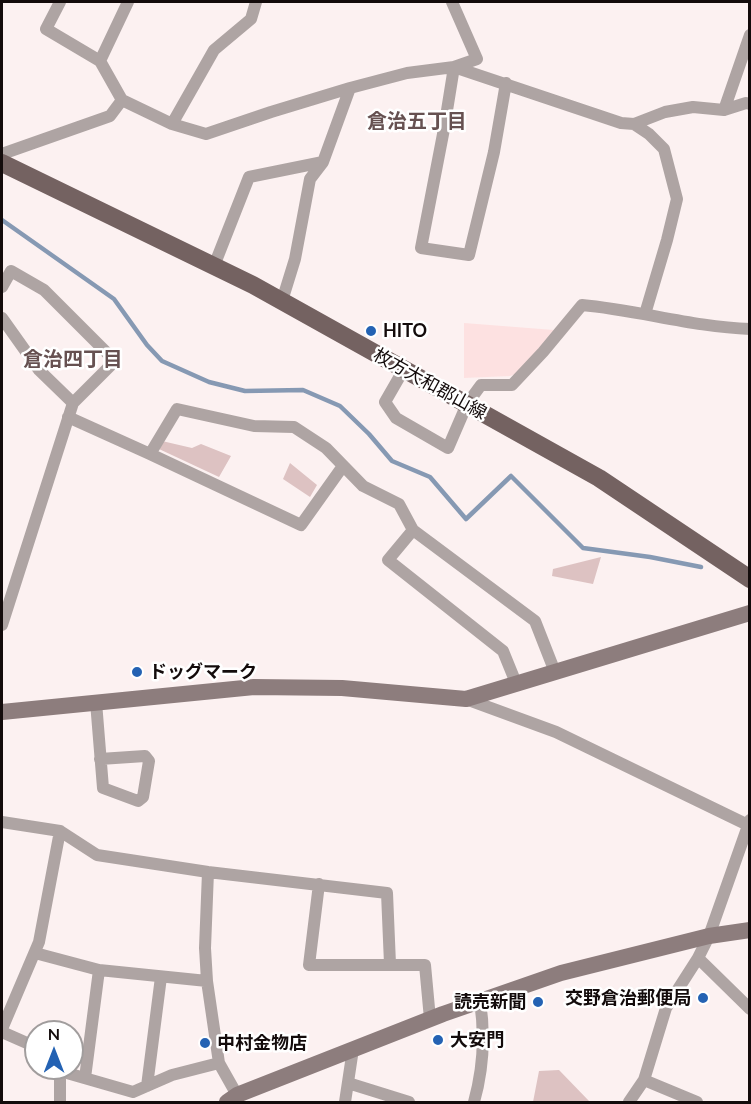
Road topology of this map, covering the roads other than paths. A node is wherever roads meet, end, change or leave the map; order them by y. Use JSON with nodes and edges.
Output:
{"nodes":[{"id":1,"x":60,"y":2,"type":"edge"},
{"id":2,"x":128,"y":2,"type":"edge"},
{"id":3,"x":256,"y":2,"type":"edge"},
{"id":4,"x":452,"y":2,"type":"edge"},
{"id":5,"x":750,"y":35,"type":"edge"},
{"id":6,"x":100,"y":61,"type":"junction"},
{"id":7,"x":454,"y":67,"type":"junction"},
{"id":8,"x":506,"y":83,"type":"junction"},
{"id":9,"x":351,"y":88,"type":"junction"},
{"id":10,"x":122,"y":100,"type":"junction"},
{"id":11,"x":750,"y":104,"type":"edge"},
{"id":12,"x":724,"y":110,"type":"junction"},
{"id":13,"x":172,"y":124,"type":"junction"},
{"id":14,"x":634,"y":124,"type":"junction"},
{"id":15,"x":2,"y":154,"type":"edge"},
{"id":16,"x":323,"y":162,"type":"junction"},
{"id":17,"x":2,"y":163,"type":"edge"},
{"id":18,"x":214,"y":266,"type":"junction"},
{"id":19,"x":2,"y":287,"type":"edge"},
{"id":20,"x":282,"y":301,"type":"junction"},
{"id":21,"x":645,"y":314,"type":"junction"},
{"id":22,"x":2,"y":318,"type":"edge"},
{"id":23,"x":750,"y":329,"type":"edge"},
{"id":24,"x":404,"y":369,"type":"junction"},
{"id":25,"x":73,"y":404,"type":"junction"},
{"id":26,"x":467,"y":404,"type":"junction"},
{"id":27,"x":68,"y":417,"type":"junction"},
{"id":28,"x":150,"y":454,"type":"junction"},
{"id":29,"x":343,"y":466,"type":"junction"},
{"id":30,"x":413,"y":530,"type":"junction"},
{"id":31,"x":750,"y":579,"type":"edge"},
{"id":32,"x":750,"y":613,"type":"edge"},
{"id":33,"x":2,"y":625,"type":"edge"},
{"id":34,"x":555,"y":672,"type":"junction"},
{"id":35,"x":516,"y":683,"type":"junction"},
{"id":36,"x":466,"y":699,"type":"junction"},
{"id":37,"x":96,"y":702,"type":"junction"},
{"id":38,"x":2,"y":712,"type":"edge"},
{"id":39,"x":100,"y":759,"type":"junction"},
{"id":40,"x":2,"y":822,"type":"edge"},
{"id":41,"x":749,"y":823,"type":"edge"},
{"id":42,"x":60,"y":831,"type":"junction"},
{"id":43,"x":208,"y":872,"type":"junction"},
{"id":44,"x":319,"y":884,"type":"junction"},
{"id":45,"x":750,"y":930,"type":"edge"},
{"id":46,"x":710,"y":936,"type":"junction"},
{"id":47,"x":35,"y":953,"type":"junction"},
{"id":48,"x":698,"y":958,"type":"junction"},
{"id":49,"x":390,"y":964,"type":"junction"},
{"id":50,"x":99,"y":970,"type":"junction"},
{"id":51,"x":160,"y":976,"type":"junction"},
{"id":52,"x":207,"y":981,"type":"junction"},
{"id":53,"x":480,"y":1001,"type":"junction"},
{"id":54,"x":750,"y":1009,"type":"edge"},
{"id":55,"x":430,"y":1018,"type":"junction"},
{"id":56,"x":2,"y":1031,"type":"edge"},
{"id":57,"x":24,"y":1041,"type":"edge"},
{"id":58,"x":353,"y":1049,"type":"junction"},
{"id":59,"x":219,"y":1063,"type":"junction"},
{"id":60,"x":84,"y":1078,"type":"joint"},
{"id":61,"x":59,"y":1080,"type":"edge"},
{"id":62,"x":644,"y":1080,"type":"junction"},
{"id":63,"x":348,"y":1083,"type":"junction"},
{"id":64,"x":147,"y":1086,"type":"junction"},
{"id":65,"x":232,"y":1099,"type":"edge"},
{"id":66,"x":60,"y":1102,"type":"edge"},
{"id":67,"x":345,"y":1102,"type":"edge"},
{"id":68,"x":409,"y":1102,"type":"edge"},
{"id":69,"x":474,"y":1102,"type":"edge"},
{"id":70,"x":629,"y":1102,"type":"edge"},
{"id":71,"x":697,"y":1102,"type":"edge"}],
"edges":[{"from":1,"to":6,"type":"street"},
{"from":2,"to":6,"type":"street"},
{"from":3,"to":13,"type":"street"},
{"from":4,"to":7,"type":"street"},
{"from":5,"to":12,"type":"street"},
{"from":6,"to":10,"type":"street"},
{"from":7,"to":8,"type":"street"},
{"from":7,"to":8,"type":"street"},
{"from":7,"to":9,"type":"street"},
{"from":8,"to":14,"type":"street"},
{"from":9,"to":13,"type":"street"},
{"from":9,"to":16,"type":"street"},
{"from":10,"to":13,"type":"street"},
{"from":10,"to":15,"type":"street"},
{"from":11,"to":12,"type":"street"},
{"from":12,"to":14,"type":"street"},
{"from":14,"to":21,"type":"street"},
{"from":16,"to":18,"type":"street"},
{"from":16,"to":20,"type":"street"},
{"from":17,"to":18,"type":"main road","name":"枚方大和郡山線"},
{"from":18,"to":20,"type":"main road","name":"枚方大和郡山線"},
{"from":19,"to":25,"type":"street"},
{"from":20,"to":24,"type":"main road","name":"枚方大和郡山線"},
{"from":21,"to":23,"type":"street"},
{"from":21,"to":26,"type":"street"},
{"from":22,"to":25,"type":"street"},
{"from":24,"to":26,"type":"main road","name":"枚方大和郡山線"},
{"from":24,"to":26,"type":"street"},
{"from":25,"to":27,"type":"street"},
{"from":26,"to":31,"type":"main road","name":"枚方大和郡山線"},
{"from":27,"to":28,"type":"street"},
{"from":27,"to":33,"type":"street"},
{"from":28,"to":29,"type":"street"},
{"from":28,"to":29,"type":"street"},
{"from":29,"to":30,"type":"street"},
{"from":30,"to":34,"type":"street"},
{"from":30,"to":35,"type":"street"},
{"from":32,"to":34,"type":"street"},
{"from":34,"to":35,"type":"street"},
{"from":35,"to":36,"type":"street"},
{"from":36,"to":37,"type":"street"},
{"from":36,"to":41,"type":"street"},
{"from":37,"to":38,"type":"street"},
{"from":37,"to":39,"type":"street"},
{"from":39,"to":39,"type":"street"},
{"from":40,"to":42,"type":"street"},
{"from":41,"to":46,"type":"street"},
{"from":42,"to":43,"type":"street"},
{"from":42,"to":47,"type":"street"},
{"from":43,"to":44,"type":"street"},
{"from":43,"to":52,"type":"street"},
{"from":44,"to":49,"type":"street"},
{"from":44,"to":49,"type":"street"},
{"from":45,"to":46,"type":"street"},
{"from":46,"to":48,"type":"street"},
{"from":46,"to":53,"type":"street"},
{"from":47,"to":50,"type":"street"},
{"from":47,"to":56,"type":"street"},
{"from":48,"to":54,"type":"street"},
{"from":48,"to":62,"type":"street"},
{"from":49,"to":55,"type":"street"},
{"from":50,"to":51,"type":"street"},
{"from":50,"to":60,"type":"street"},
{"from":51,"to":52,"type":"street"},
{"from":51,"to":64,"type":"street"},
{"from":52,"to":59,"type":"street"},
{"from":53,"to":55,"type":"street"},
{"from":53,"to":69,"type":"street"},
{"from":55,"to":58,"type":"street"},
{"from":56,"to":57,"type":"street"},
{"from":58,"to":63,"type":"street"},
{"from":58,"to":65,"type":"street"},
{"from":59,"to":64,"type":"street"},
{"from":59,"to":65,"type":"street"},
{"from":60,"to":64,"type":"street"},
{"from":61,"to":66,"type":"street"},
{"from":62,"to":70,"type":"street"},
{"from":62,"to":71,"type":"street"},
{"from":63,"to":67,"type":"street"},
{"from":63,"to":68,"type":"street"}]}
